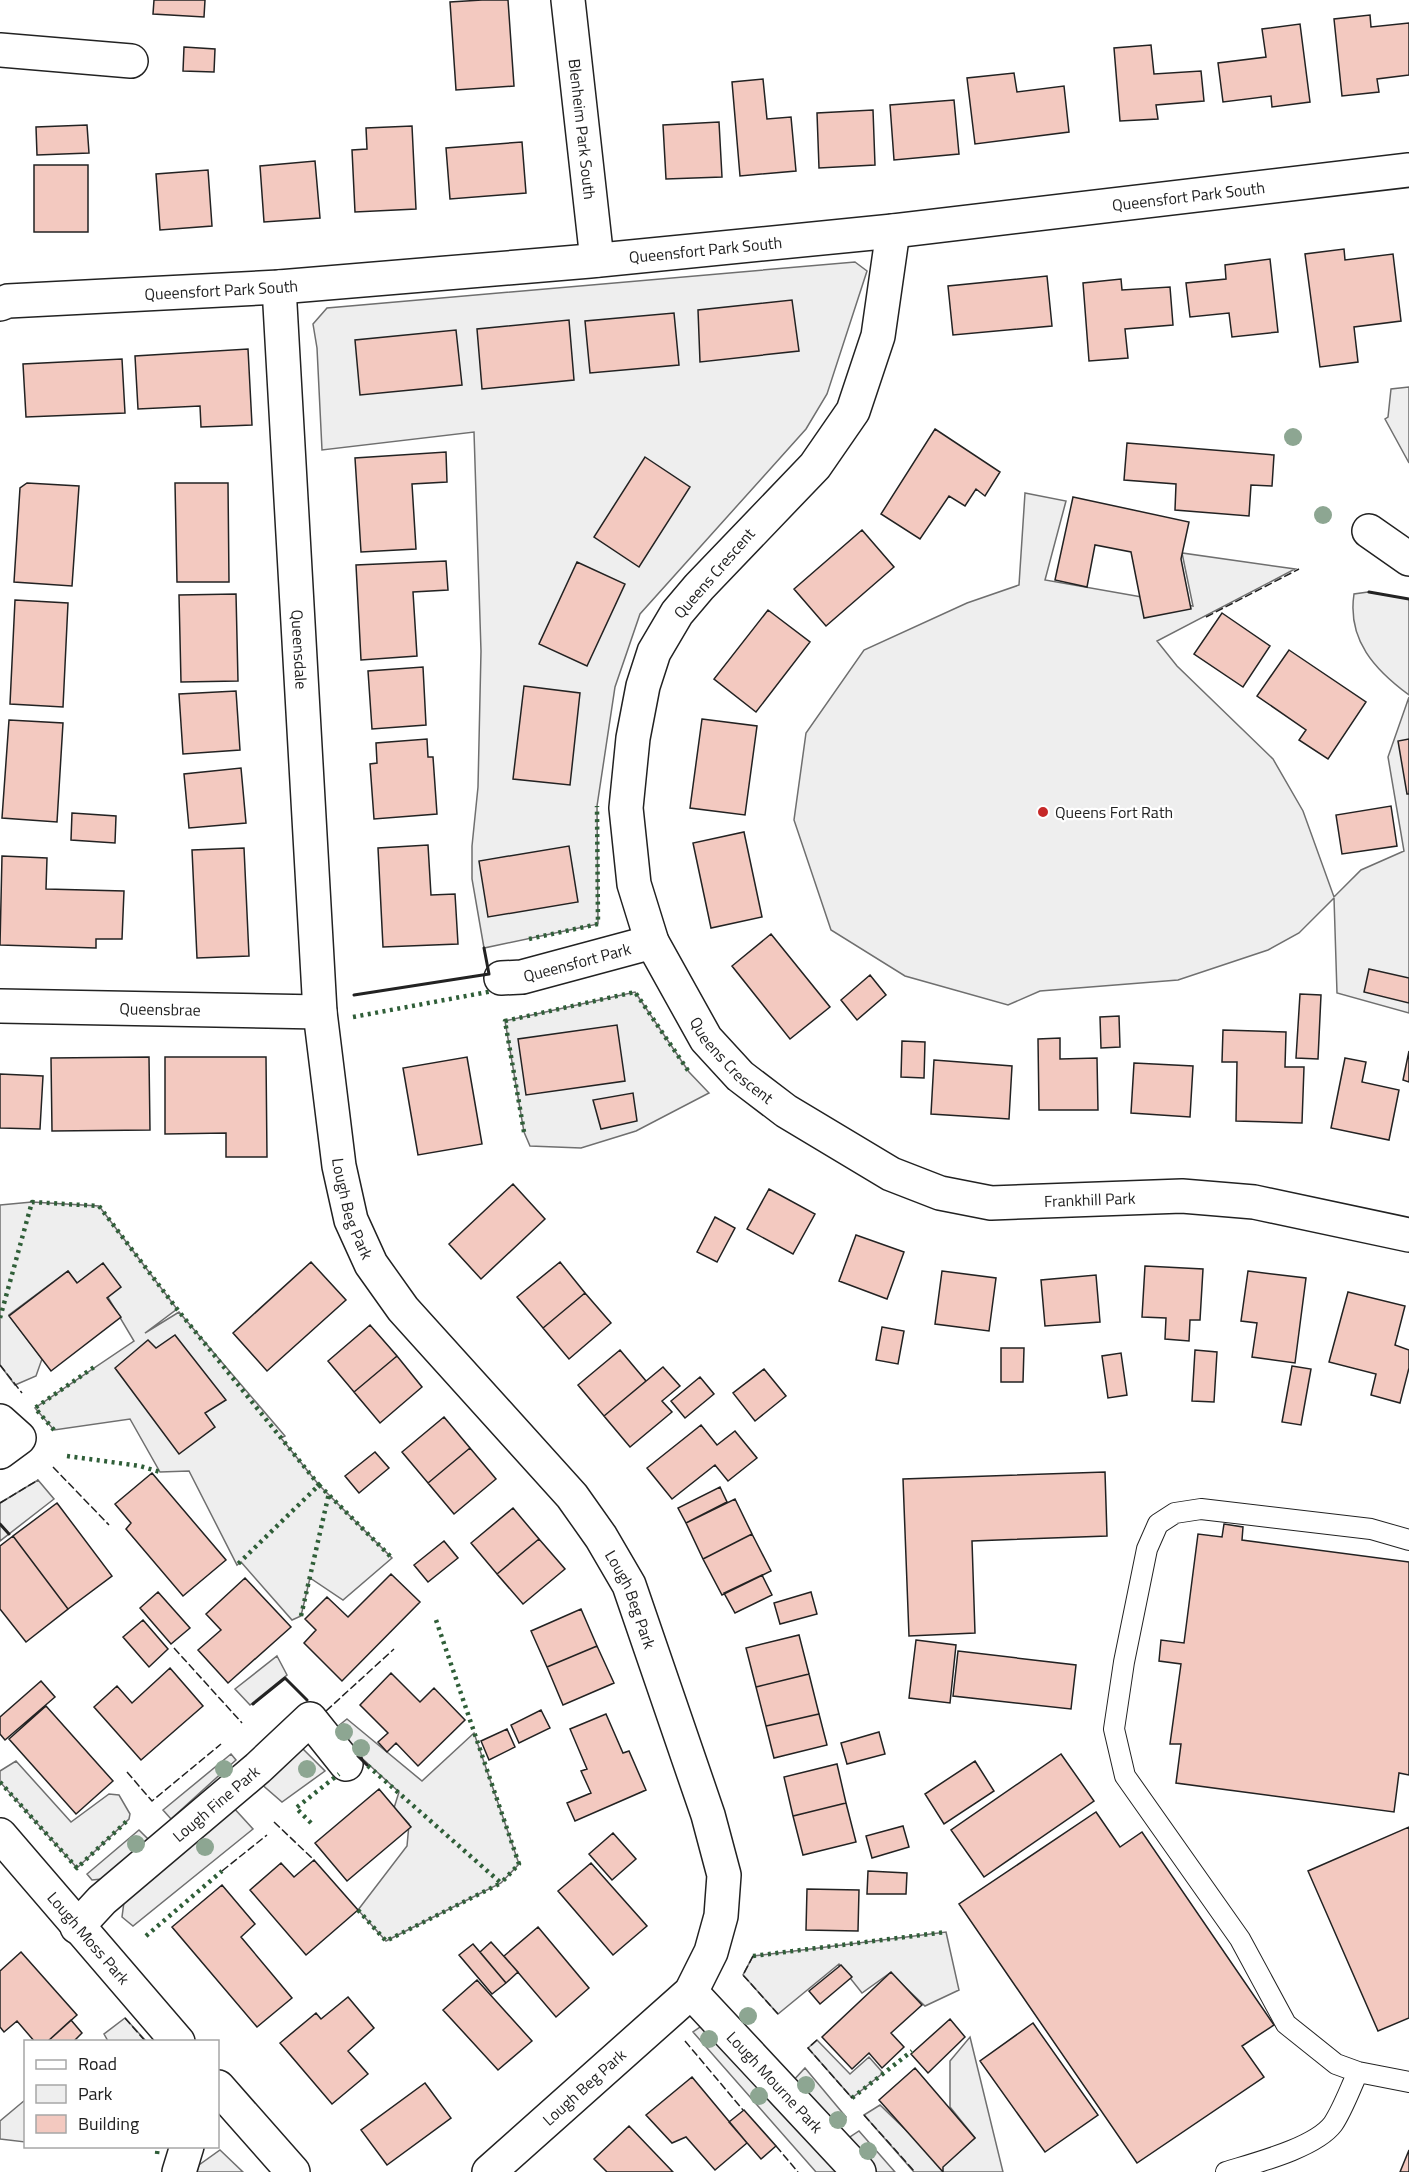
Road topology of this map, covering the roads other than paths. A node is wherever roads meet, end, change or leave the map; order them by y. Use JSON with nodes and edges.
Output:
{"nodes":[{"id":1,"x":568,"y":0,"type":"edge"},
{"id":2,"x":0,"y":50,"type":"edge"},
{"id":3,"x":131,"y":61,"type":"dead end"},
{"id":4,"x":1409,"y":170,"type":"edge"},
{"id":5,"x":893,"y":231,"type":"junction"},
{"id":6,"x":597,"y":260,"type":"junction"},
{"id":7,"x":279,"y":287,"type":"junction"},
{"id":8,"x":0,"y":304,"type":"edge"},
{"id":9,"x":1369,"y":531,"type":"dead end"},
{"id":10,"x":1409,"y":559,"type":"edge"},
{"id":11,"x":651,"y":942,"type":"junction"},
{"id":12,"x":501,"y":978,"type":"dead end"},
{"id":13,"x":0,"y":1006,"type":"edge"},
{"id":14,"x":320,"y":1012,"type":"junction"},
{"id":15,"x":786,"y":1111,"type":"joint"},
{"id":16,"x":1409,"y":1235,"type":"edge"},
{"id":17,"x":0,"y":1421,"type":"edge"},
{"id":18,"x":0,"y":1452,"type":"edge"},
{"id":19,"x":1409,"y":1540,"type":"edge"},
{"id":20,"x":346,"y":1764,"type":"dead end"},
{"id":21,"x":0,"y":1834,"type":"edge"},
{"id":22,"x":77,"y":1927,"type":"junction"},
{"id":23,"x":691,"y":1992,"type":"junction"},
{"id":24,"x":176,"y":2040,"type":"edge"},
{"id":25,"x":1358,"y":2072,"type":"junction"},
{"id":26,"x":1409,"y":2082,"type":"edge"},
{"id":27,"x":219,"y":2091,"type":"edge"},
{"id":28,"x":186,"y":2148,"type":"edge"},
{"id":29,"x":179,"y":2172,"type":"edge"},
{"id":30,"x":293,"y":2172,"type":"edge"},
{"id":31,"x":489,"y":2172,"type":"edge"},
{"id":32,"x":859,"y":2172,"type":"edge"},
{"id":33,"x":1226,"y":2172,"type":"edge"}],
"edges":[{"from":1,"to":6,"type":"street","name":"Blenheim Park South"},
{"from":2,"to":3,"type":"street"},
{"from":4,"to":5,"type":"street","name":"Queensfort Park South"},
{"from":5,"to":6,"type":"street","name":"Queensfort Park South"},
{"from":5,"to":11,"type":"street","name":"Queens Crescent"},
{"from":6,"to":7,"type":"street","name":"Queensfort Park South"},
{"from":7,"to":8,"type":"street","name":"Queensfort Park South"},
{"from":7,"to":14,"type":"street","name":"Queensdale"},
{"from":9,"to":10,"type":"street"},
{"from":11,"to":12,"type":"street","name":"Queensfort Park"},
{"from":11,"to":15,"type":"street","name":"Queens Crescent"},
{"from":13,"to":14,"type":"street","name":"Queensbrae"},
{"from":14,"to":23,"type":"street","name":"Lough Beg Park"},
{"from":15,"to":16,"type":"street","name":"Frankhill Park"},
{"from":17,"to":18,"type":"street"},
{"from":19,"to":25,"type":"lane"},
{"from":20,"to":22,"type":"street","name":"Lough Fine Park"},
{"from":21,"to":22,"type":"street","name":"Lough Moss Park"},
{"from":22,"to":24,"type":"street","name":"Lough Moss Park"},
{"from":23,"to":31,"type":"street","name":"Lough Beg Park"},
{"from":23,"to":32,"type":"street","name":"Lough Mourne Park"},
{"from":25,"to":26,"type":"lane"},
{"from":25,"to":33,"type":"lane"},
{"from":27,"to":30,"type":"street"},
{"from":28,"to":29,"type":"street"}]}
